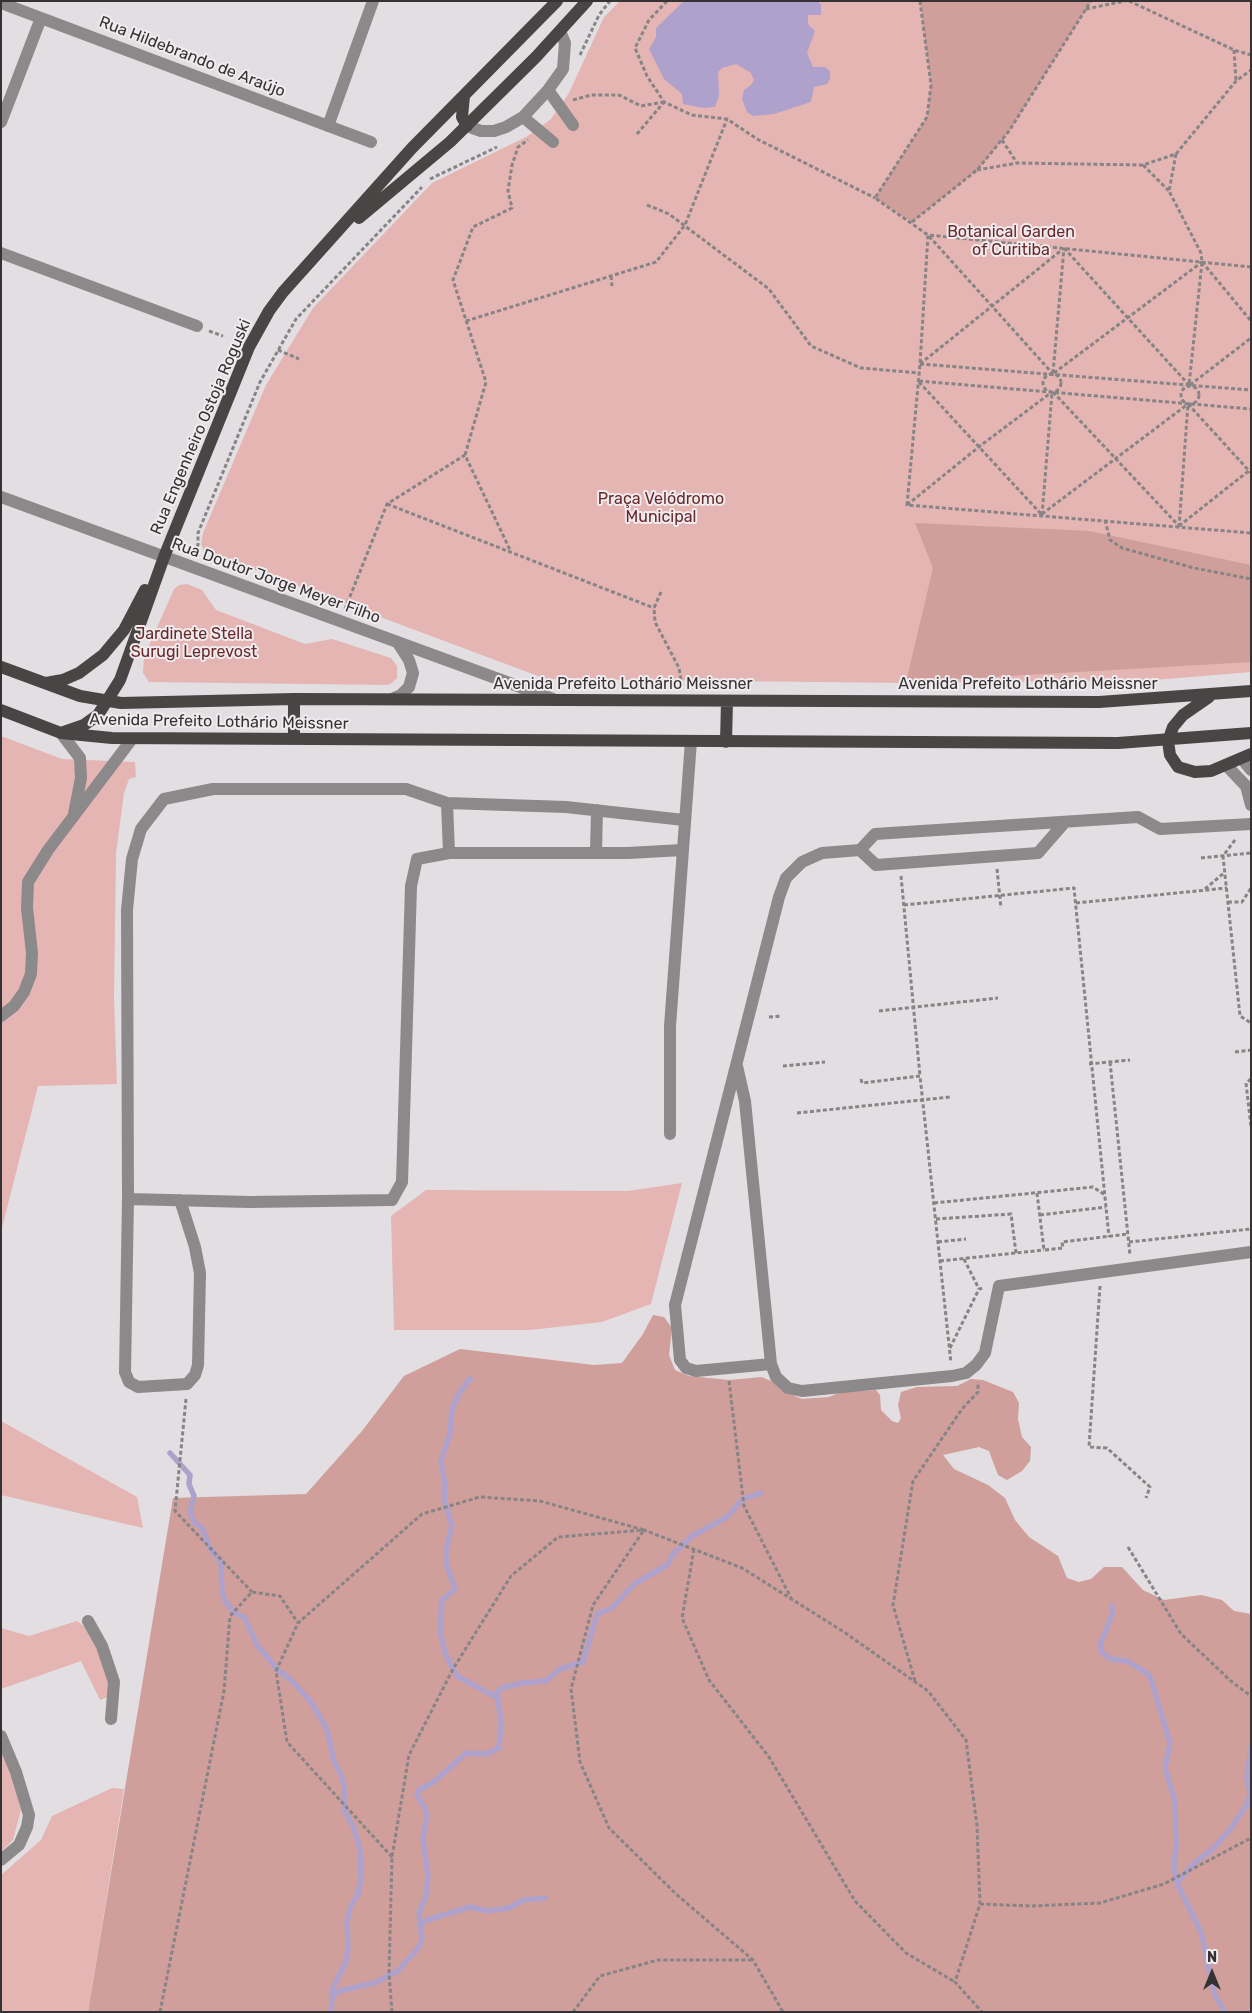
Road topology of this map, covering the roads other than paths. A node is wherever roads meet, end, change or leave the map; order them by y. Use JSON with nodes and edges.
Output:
{"nodes":[{"id":1,"x":373,"y":1,"type":"edge"},
{"id":2,"x":558,"y":1,"type":"edge"},
{"id":3,"x":587,"y":1,"type":"edge"},
{"id":4,"x":1,"y":3,"type":"edge"},
{"id":5,"x":41,"y":18,"type":"junction"},
{"id":6,"x":538,"y":22,"type":"junction"},
{"id":7,"x":560,"y":31,"type":"junction"},
{"id":8,"x":548,"y":90,"type":"junction"},
{"id":9,"x":464,"y":96,"type":"junction"},
{"id":10,"x":522,"y":117,"type":"junction"},
{"id":11,"x":1,"y":122,"type":"edge"},
{"id":12,"x":573,"y":125,"type":"dead end"},
{"id":13,"x":328,"y":126,"type":"junction"},
{"id":14,"x":467,"y":126,"type":"junction"},
{"id":15,"x":371,"y":142,"type":"dead end"},
{"id":16,"x":553,"y":142,"type":"dead end"},
{"id":17,"x":328,"y":244,"type":"junction"},
{"id":18,"x":1,"y":253,"type":"edge"},
{"id":19,"x":197,"y":326,"type":"dead end"},
{"id":20,"x":1,"y":497,"type":"edge"},
{"id":21,"x":164,"y":557,"type":"junction"},
{"id":22,"x":398,"y":643,"type":"junction"},
{"id":23,"x":1,"y":667,"type":"edge"},
{"id":24,"x":46,"y":683,"type":"junction"},
{"id":25,"x":1251,"y":691,"type":"edge"},
{"id":26,"x":1211,"y":695,"type":"junction"},
{"id":27,"x":294,"y":699,"type":"junction"},
{"id":28,"x":392,"y":699,"type":"junction"},
{"id":29,"x":554,"y":700,"type":"junction"},
{"id":30,"x":727,"y":700,"type":"junction"},
{"id":31,"x":108,"y":702,"type":"junction"},
{"id":32,"x":1,"y":710,"type":"edge"},
{"id":33,"x":61,"y":733,"type":"junction"},
{"id":34,"x":1251,"y":734,"type":"edge"},
{"id":35,"x":132,"y":739,"type":"junction"},
{"id":36,"x":294,"y":739,"type":"junction"},
{"id":37,"x":691,"y":741,"type":"junction"},
{"id":38,"x":1168,"y":741,"type":"junction"},
{"id":39,"x":726,"y":742,"type":"junction"},
{"id":40,"x":1246,"y":757,"type":"edge"},
{"id":41,"x":1226,"y":765,"type":"junction"},
{"id":42,"x":1251,"y":770,"type":"edge"},
{"id":43,"x":448,"y":803,"type":"junction"},
{"id":44,"x":1251,"y":805,"type":"edge"},
{"id":45,"x":597,"y":810,"type":"junction"},
{"id":46,"x":73,"y":819,"type":"junction"},
{"id":47,"x":684,"y":820,"type":"junction"},
{"id":48,"x":1065,"y":822,"type":"junction"},
{"id":49,"x":1251,"y":824,"type":"edge"},
{"id":50,"x":682,"y":850,"type":"junction"},
{"id":51,"x":860,"y":850,"type":"junction"},
{"id":52,"x":596,"y":852,"type":"junction"},
{"id":53,"x":449,"y":853,"type":"junction"},
{"id":54,"x":1,"y":1016,"type":"edge"},
{"id":55,"x":737,"y":1063,"type":"junction"},
{"id":56,"x":670,"y":1134,"type":"dead end"},
{"id":57,"x":128,"y":1199,"type":"junction"},
{"id":58,"x":180,"y":1200,"type":"junction"},
{"id":59,"x":1251,"y":1252,"type":"edge"},
{"id":60,"x":771,"y":1364,"type":"junction"},
{"id":61,"x":88,"y":1621,"type":"dead end"},
{"id":62,"x":111,"y":1719,"type":"dead end"},
{"id":63,"x":1,"y":1736,"type":"edge"},
{"id":64,"x":1,"y":1860,"type":"edge"}],
"edges":[{"from":1,"to":13,"type":"street"},
{"from":2,"to":6,"type":"main road","name":"Rua Engenheiro Ostoja Roguski"},
{"from":3,"to":7,"type":"main road","name":"Rua Engenheiro Ostoja Roguski"},
{"from":4,"to":5,"type":"street","name":"Rua Hildebrando de Araújo"},
{"from":5,"to":11,"type":"street"},
{"from":5,"to":13,"type":"street","name":"Rua Hildebrando de Araújo"},
{"from":6,"to":7,"type":"main road"},
{"from":6,"to":9,"type":"main road","name":"Rua Engenheiro Ostoja Roguski"},
{"from":7,"to":8,"type":"street"},
{"from":7,"to":14,"type":"main road","name":"Rua Engenheiro Ostoja Roguski"},
{"from":8,"to":10,"type":"street"},
{"from":8,"to":12,"type":"street"},
{"from":9,"to":14,"type":"main road"},
{"from":9,"to":17,"type":"main road","name":"Rua Engenheiro Ostoja Roguski"},
{"from":10,"to":14,"type":"street"},
{"from":10,"to":16,"type":"street"},
{"from":13,"to":15,"type":"street","name":"Rua Hildebrando de Araújo"},
{"from":14,"to":17,"type":"main road","name":"Rua Engenheiro Ostoja Roguski"},
{"from":17,"to":21,"type":"main road","name":"Rua Engenheiro Ostoja Roguski"},
{"from":18,"to":19,"type":"street"},
{"from":20,"to":21,"type":"street","name":"Rua Doutor Jorge Meyer Filho"},
{"from":21,"to":22,"type":"street","name":"Rua Doutor Jorge Meyer Filho"},
{"from":21,"to":24,"type":"main road","name":"Rua Engenheiro Ostoja Roguski"},
{"from":21,"to":31,"type":"main road","name":"Rua Engenheiro Ostoja Roguski"},
{"from":22,"to":28,"type":"street"},
{"from":22,"to":29,"type":"street","name":"Rua Doutor Jorge Meyer Filho"},
{"from":23,"to":24,"type":"main road","name":"Avenida Prefeito Lothário Meissner"},
{"from":24,"to":31,"type":"main road","name":"Avenida Prefeito Lothário Meissner"},
{"from":25,"to":26,"type":"main road","name":"Avenida Prefeito Lothário Meissner"},
{"from":26,"to":30,"type":"main road","name":"Avenida Prefeito Lothário Meissner"},
{"from":26,"to":38,"type":"main road"},
{"from":27,"to":28,"type":"main road","name":"Avenida Prefeito Lothário Meissner"},
{"from":27,"to":31,"type":"main road","name":"Avenida Prefeito Lothário Meissner"},
{"from":27,"to":36,"type":"main road"},
{"from":28,"to":29,"type":"main road","name":"Avenida Prefeito Lothário Meissner"},
{"from":29,"to":30,"type":"main road","name":"Avenida Prefeito Lothário Meissner"},
{"from":30,"to":39,"type":"main road"},
{"from":31,"to":33,"type":"main road","name":"Rua Engenheiro Ostoja Roguski"},
{"from":32,"to":33,"type":"main road","name":"Avenida Prefeito Lothário Meissner"},
{"from":33,"to":35,"type":"main road","name":"Avenida Prefeito Lothário Meissner"},
{"from":33,"to":46,"type":"street"},
{"from":34,"to":38,"type":"main road","name":"Avenida Prefeito Lothário Meissner"},
{"from":35,"to":36,"type":"main road","name":"Avenida Prefeito Lothário Meissner"},
{"from":35,"to":46,"type":"street"},
{"from":36,"to":37,"type":"main road","name":"Avenida Prefeito Lothário Meissner"},
{"from":37,"to":39,"type":"main road","name":"Avenida Prefeito Lothário Meissner"},
{"from":37,"to":47,"type":"street"},
{"from":38,"to":39,"type":"main road","name":"Avenida Prefeito Lothário Meissner"},
{"from":38,"to":41,"type":"main road"},
{"from":40,"to":41,"type":"main road"},
{"from":40,"to":42,"type":"street"},
{"from":41,"to":44,"type":"street"},
{"from":43,"to":45,"type":"street"},
{"from":43,"to":53,"type":"street"},
{"from":43,"to":57,"type":"street"},
{"from":45,"to":47,"type":"street"},
{"from":45,"to":52,"type":"street"},
{"from":46,"to":54,"type":"street"},
{"from":47,"to":50,"type":"street"},
{"from":48,"to":49,"type":"street"},
{"from":48,"to":51,"type":"street"},
{"from":48,"to":51,"type":"street"},
{"from":50,"to":52,"type":"street"},
{"from":50,"to":56,"type":"street"},
{"from":51,"to":55,"type":"street"},
{"from":52,"to":53,"type":"street"},
{"from":53,"to":58,"type":"street"},
{"from":55,"to":60,"type":"street"},
{"from":55,"to":60,"type":"street"},
{"from":57,"to":58,"type":"street"},
{"from":57,"to":58,"type":"street"},
{"from":59,"to":60,"type":"street"},
{"from":61,"to":62,"type":"street"},
{"from":63,"to":64,"type":"street"}]}
